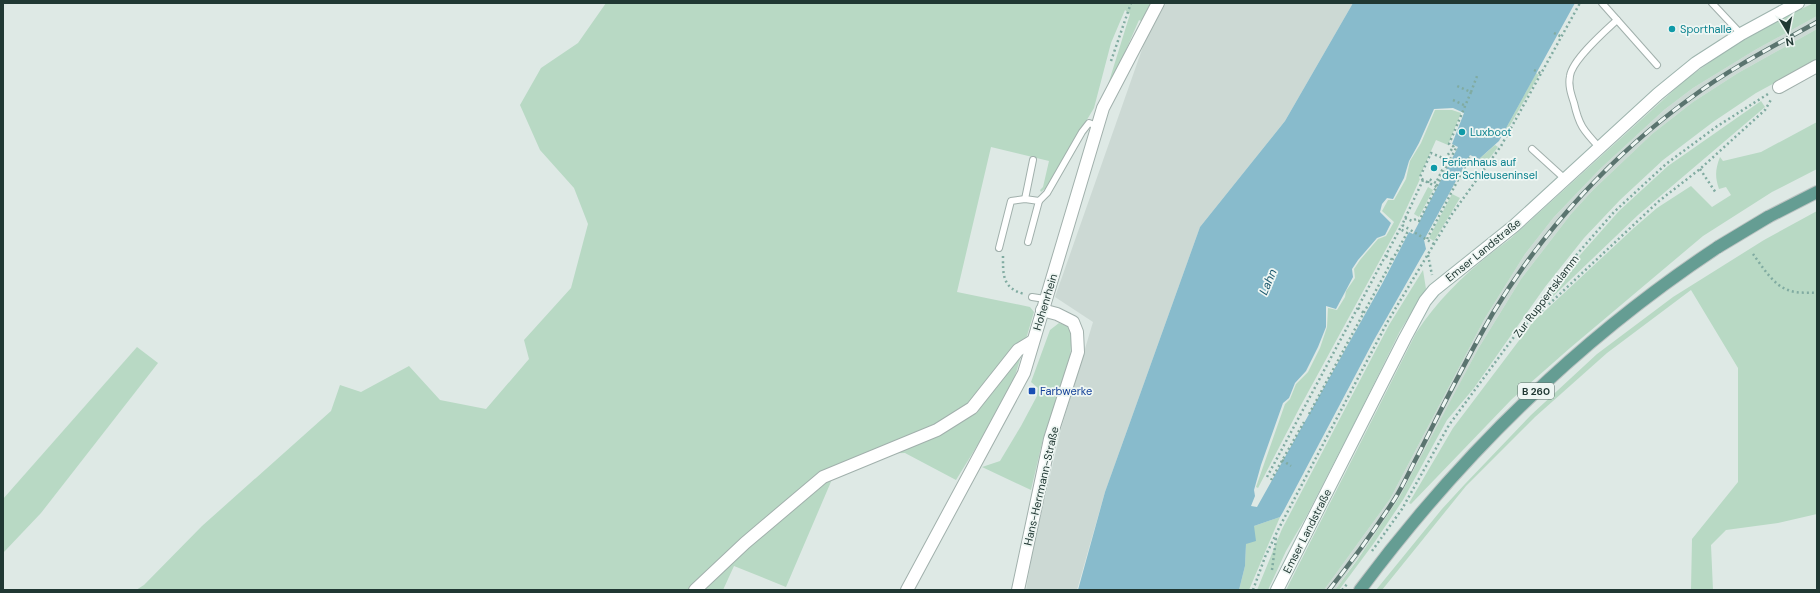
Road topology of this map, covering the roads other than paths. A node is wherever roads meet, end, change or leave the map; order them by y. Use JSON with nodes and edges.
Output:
{"nodes":[{"id":1,"x":1158,"y":3,"type":"edge"},
{"id":2,"x":1602,"y":3,"type":"edge"},
{"id":3,"x":1712,"y":3,"type":"edge"},
{"id":4,"x":1798,"y":3,"type":"edge"},
{"id":5,"x":1617,"y":20,"type":"junction"},
{"id":6,"x":1741,"y":34,"type":"junction"},
{"id":7,"x":1657,"y":65,"type":"dead end"},
{"id":8,"x":1817,"y":66,"type":"edge"},
{"id":9,"x":1779,"y":87,"type":"road end"},
{"id":10,"x":1097,"y":126,"type":"junction"},
{"id":11,"x":1599,"y":147,"type":"junction"},
{"id":12,"x":1532,"y":149,"type":"dead end"},
{"id":13,"x":1033,"y":160,"type":"dead end"},
{"id":14,"x":1565,"y":179,"type":"junction"},
{"id":15,"x":1817,"y":192,"type":"edge"},
{"id":16,"x":1025,"y":199,"type":"junction"},
{"id":17,"x":1039,"y":201,"type":"junction"},
{"id":18,"x":1028,"y":242,"type":"dead end"},
{"id":19,"x":999,"y":248,"type":"road end"},
{"id":20,"x":1032,"y":297,"type":"road end"},
{"id":21,"x":1044,"y":304,"type":"junction"},
{"id":22,"x":1033,"y":341,"type":"junction"},
{"id":23,"x":1278,"y":587,"type":"edge"},
{"id":24,"x":695,"y":590,"type":"edge"},
{"id":25,"x":907,"y":590,"type":"edge"},
{"id":26,"x":1018,"y":590,"type":"edge"},
{"id":27,"x":1360,"y":590,"type":"edge"}],
"edges":[{"from":1,"to":10,"type":"street","name":"Hohenrhein"},
{"from":2,"to":5,"type":"lane"},
{"from":3,"to":6,"type":"lane"},
{"from":4,"to":6,"type":"street","name":"Emser Landstraße"},
{"from":5,"to":7,"type":"lane"},
{"from":5,"to":11,"type":"lane"},
{"from":6,"to":11,"type":"street","name":"Emser Landstraße"},
{"from":8,"to":9,"type":"street"},
{"from":10,"to":17,"type":"lane"},
{"from":10,"to":21,"type":"street","name":"Hohenrhein"},
{"from":11,"to":14,"type":"street","name":"Emser Landstraße"},
{"from":12,"to":14,"type":"lane"},
{"from":13,"to":16,"type":"lane"},
{"from":14,"to":23,"type":"street","name":"Emser Landstraße"},
{"from":15,"to":27,"type":"main road","number":"B 260","bridge":true},
{"from":16,"to":17,"type":"lane"},
{"from":16,"to":19,"type":"lane"},
{"from":17,"to":18,"type":"lane"},
{"from":20,"to":21,"type":"lane"},
{"from":21,"to":22,"type":"street","name":"Hohenrhein"},
{"from":21,"to":26,"type":"street","name":"Hans-Herrmann-Straße"},
{"from":22,"to":24,"type":"street"},
{"from":22,"to":25,"type":"street","name":"Hohenrhein"}]}
